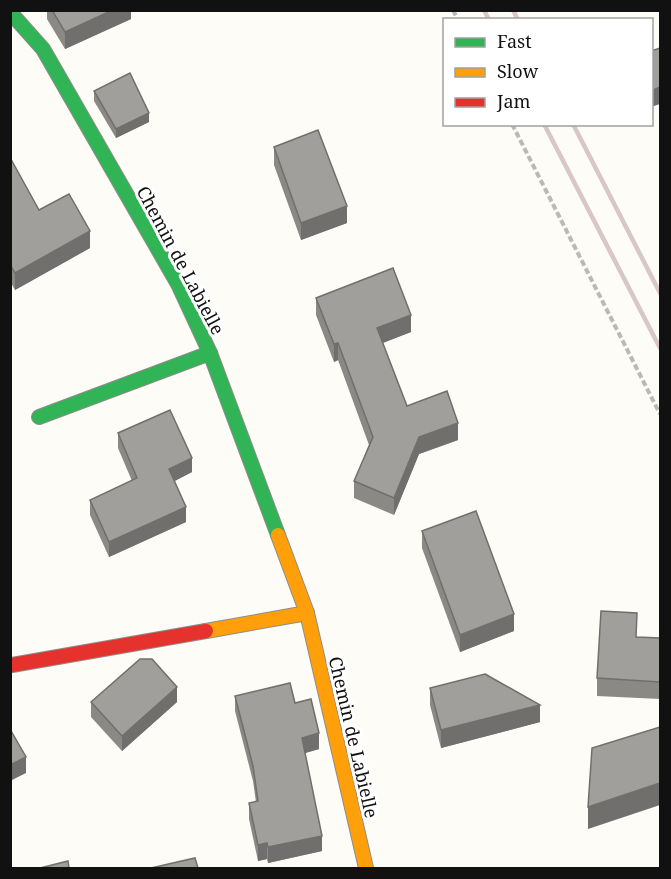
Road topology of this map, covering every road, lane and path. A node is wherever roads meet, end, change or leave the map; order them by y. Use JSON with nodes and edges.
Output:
{"nodes":[{"id":1,"x":10,"y":12,"type":"edge"},
{"id":2,"x":513,"y":126,"type":"edge"},
{"id":3,"x":210,"y":353,"type":"junction"},
{"id":4,"x":660,"y":414,"type":"edge"},
{"id":5,"x":39,"y":417,"type":"dead end"},
{"id":6,"x":307,"y":613,"type":"junction"},
{"id":7,"x":12,"y":665,"type":"dead end"},
{"id":8,"x":366,"y":868,"type":"edge"}],
"edges":[{"from":1,"to":3,"type":"street","name":"Chemin de Labielle"},
{"from":2,"to":4,"type":"path"},
{"from":3,"to":5,"type":"street"},
{"from":3,"to":6,"type":"street","name":"Chemin de Labielle"},
{"from":6,"to":7,"type":"street"},
{"from":6,"to":8,"type":"street","name":"Chemin de Labielle"}]}
